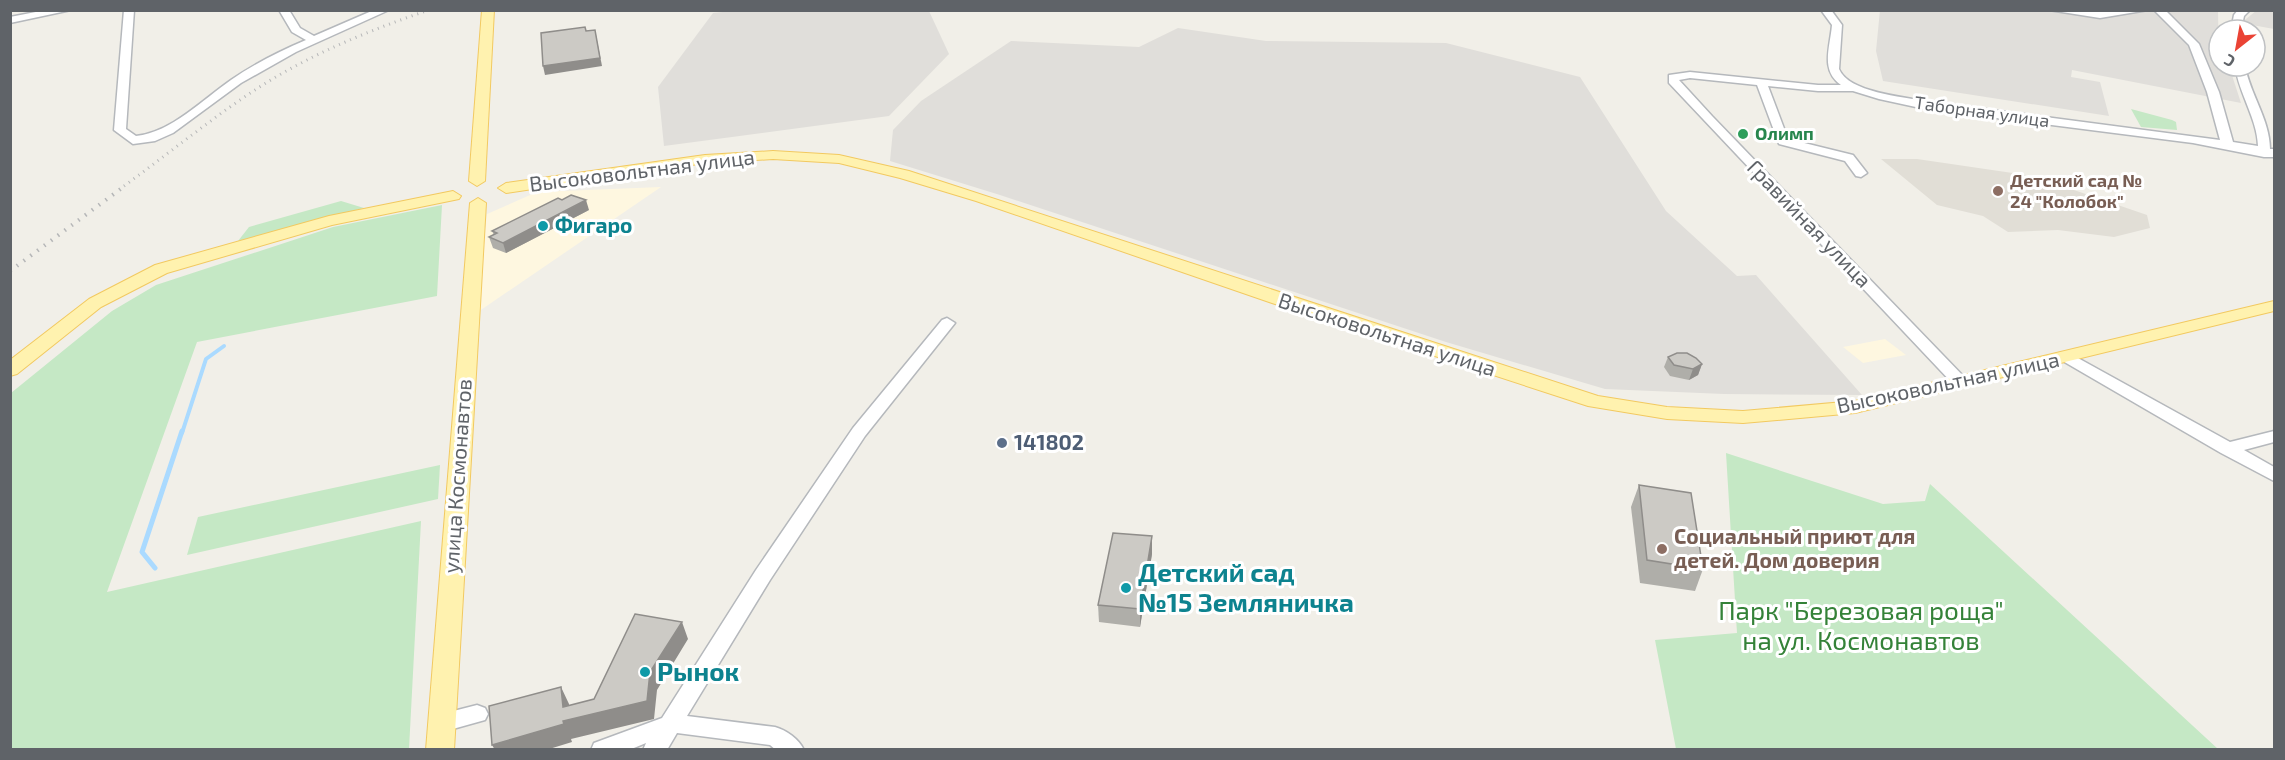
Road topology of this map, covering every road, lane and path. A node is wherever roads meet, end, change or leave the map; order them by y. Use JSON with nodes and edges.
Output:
{"nodes":[{"id":1,"x":66,"y":10,"type":"edge"},
{"id":2,"x":129,"y":10,"type":"edge"},
{"id":3,"x":284,"y":10,"type":"edge"},
{"id":4,"x":384,"y":10,"type":"edge"},
{"id":5,"x":488,"y":10,"type":"edge"},
{"id":6,"x":1826,"y":10,"type":"edge"},
{"id":7,"x":2054,"y":10,"type":"edge"},
{"id":8,"x":2143,"y":10,"type":"edge"},
{"id":9,"x":2159,"y":10,"type":"edge"},
{"id":10,"x":10,"y":20,"type":"edge"},
{"id":11,"x":313,"y":40,"type":"junction"},
{"id":12,"x":1690,"y":75,"type":"joint"},
{"id":13,"x":2243,"y":78,"type":"edge"},
{"id":14,"x":1761,"y":82,"type":"junction"},
{"id":15,"x":1854,"y":88,"type":"junction"},
{"id":16,"x":2227,"y":144,"type":"junction"},
{"id":17,"x":2271,"y":154,"type":"edge"},
{"id":18,"x":1861,"y":173,"type":"dead end"},
{"id":19,"x":490,"y":194,"type":"junction"},
{"id":20,"x":2274,"y":306,"type":"edge"},
{"id":21,"x":947,"y":322,"type":"dead end"},
{"id":22,"x":2067,"y":357,"type":"junction"},
{"id":23,"x":10,"y":370,"type":"edge"},
{"id":24,"x":1960,"y":382,"type":"junction"},
{"id":25,"x":2274,"y":436,"type":"edge"},
{"id":26,"x":2227,"y":449,"type":"junction"},
{"id":27,"x":2274,"y":475,"type":"edge"},
{"id":28,"x":477,"y":714,"type":"dead end"},
{"id":29,"x":442,"y":723,"type":"junction"},
{"id":30,"x":673,"y":723,"type":"junction"},
{"id":31,"x":440,"y":750,"type":"edge"},
{"id":32,"x":602,"y":750,"type":"edge"},
{"id":33,"x":654,"y":750,"type":"edge"},
{"id":34,"x":793,"y":750,"type":"edge"}],
"edges":[{"from":1,"to":10,"type":"street"},
{"from":2,"to":11,"type":"street"},
{"from":3,"to":11,"type":"street"},
{"from":4,"to":11,"type":"street"},
{"from":5,"to":19,"type":"main road","name":"улица Космонавтов"},
{"from":6,"to":15,"type":"street"},
{"from":7,"to":8,"type":"street"},
{"from":9,"to":16,"type":"street"},
{"from":12,"to":14,"type":"street","name":"Таборная улица"},
{"from":12,"to":24,"type":"street","name":"Гравийная улица"},
{"from":13,"to":17,"type":"street"},
{"from":14,"to":15,"type":"street","name":"Таборная улица"},
{"from":14,"to":18,"type":"street"},
{"from":15,"to":16,"type":"street","name":"Таборная улица"},
{"from":16,"to":17,"type":"street","name":"Таборная улица"},
{"from":19,"to":23,"type":"main road"},
{"from":19,"to":24,"type":"main road","name":"Высоковольтная улица"},
{"from":19,"to":29,"type":"main road","name":"улица Космонавтов"},
{"from":20,"to":22,"type":"main road","name":"Высоковольтная улица"},
{"from":21,"to":30,"type":"street"},
{"from":22,"to":24,"type":"main road","name":"Высоковольтная улица"},
{"from":22,"to":26,"type":"street"},
{"from":25,"to":26,"type":"street"},
{"from":26,"to":27,"type":"street"},
{"from":28,"to":29,"type":"street"},
{"from":29,"to":31,"type":"main road","name":"улица Космонавтов"},
{"from":30,"to":32,"type":"street"},
{"from":30,"to":33,"type":"street"},
{"from":30,"to":34,"type":"street"}]}
